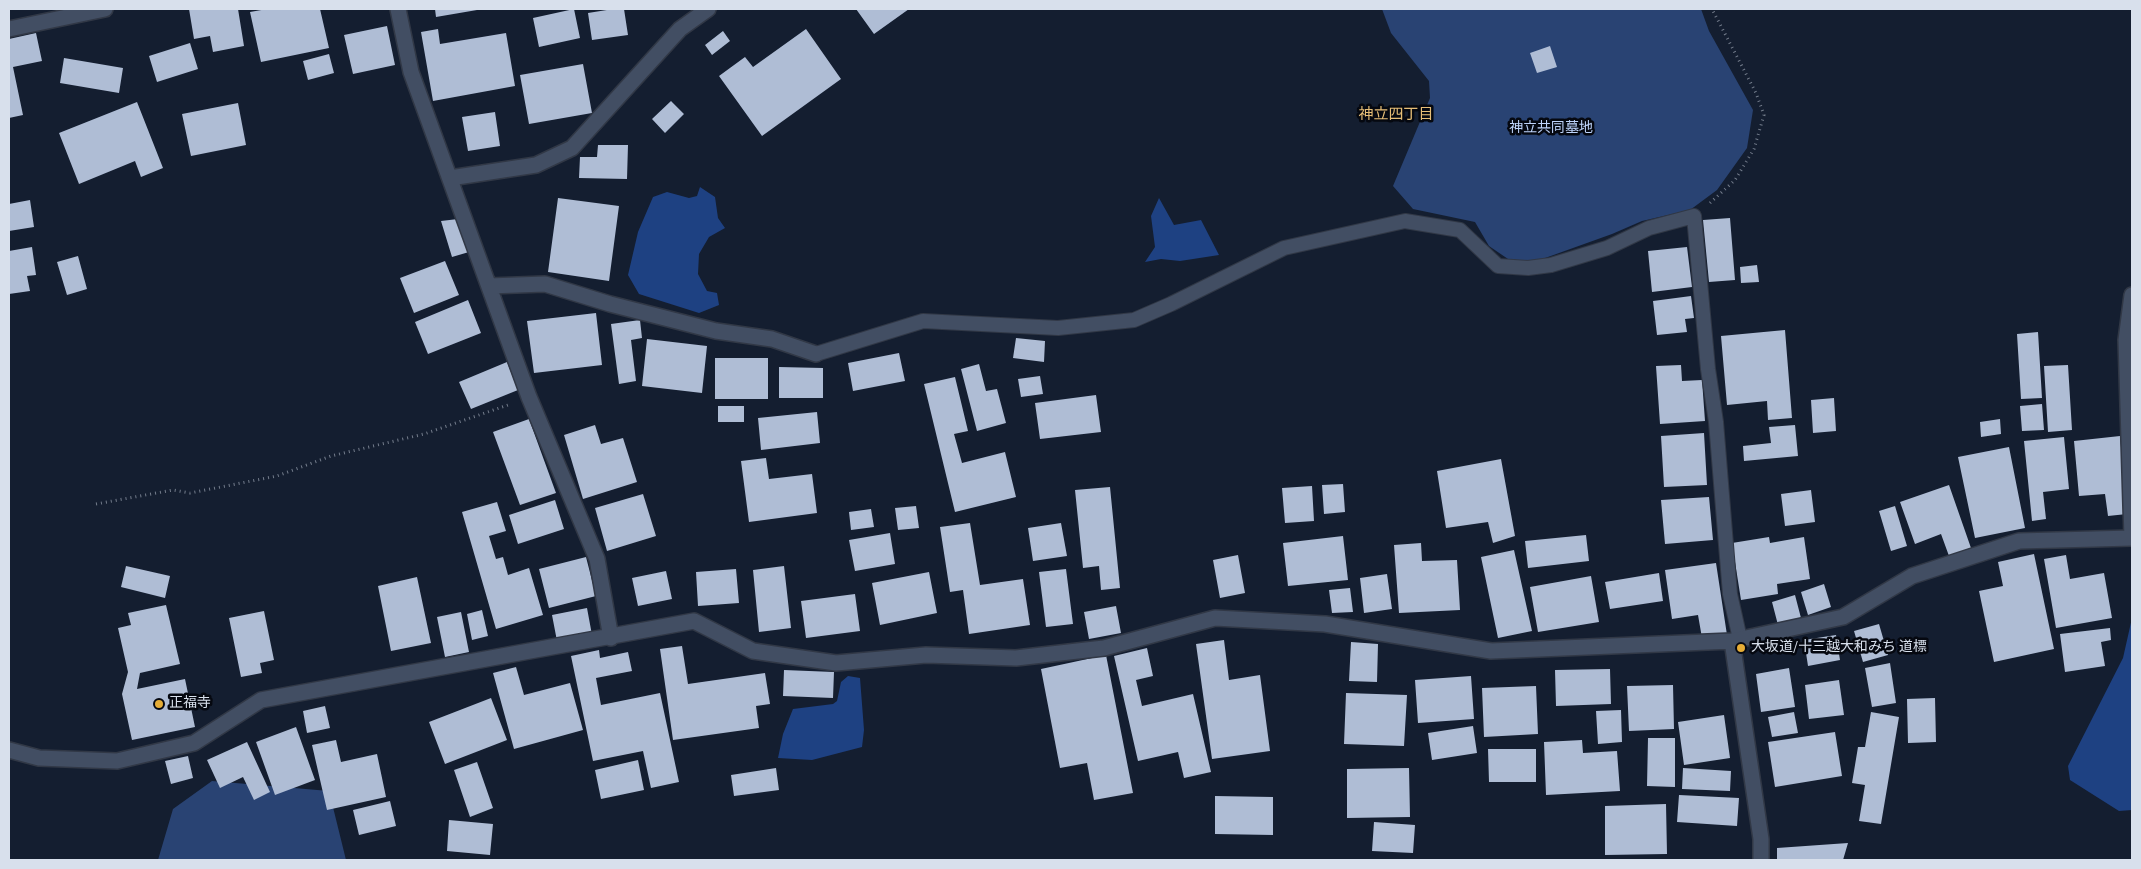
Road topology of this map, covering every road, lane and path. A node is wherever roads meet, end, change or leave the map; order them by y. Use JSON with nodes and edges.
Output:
{"nodes":[{"id":1,"x":105,"y":9,"type":"edge"},
{"id":2,"x":398,"y":9,"type":"edge"},
{"id":3,"x":708,"y":9,"type":"edge"},
{"id":4,"x":1712,"y":9,"type":"edge"},
{"id":5,"x":9,"y":29,"type":"edge"},
{"id":6,"x":450,"y":178,"type":"junction"},
{"id":7,"x":1694,"y":216,"type":"junction"},
{"id":8,"x":489,"y":286,"type":"junction"},
{"id":9,"x":2132,"y":295,"type":"edge"},
{"id":10,"x":816,"y":354,"type":"joint"},
{"id":11,"x":529,"y":397,"type":"junction"},
{"id":12,"x":96,"y":504,"type":"dead end"},
{"id":13,"x":2132,"y":538,"type":"edge"},
{"id":14,"x":610,"y":638,"type":"junction"},
{"id":15,"x":1736,"y":640,"type":"junction"},
{"id":16,"x":9,"y":750,"type":"edge"},
{"id":17,"x":1761,"y":860,"type":"edge"}],
"edges":[{"from":1,"to":5,"type":"street"},
{"from":2,"to":6,"type":"street"},
{"from":3,"to":6,"type":"street"},
{"from":4,"to":7,"type":"path"},
{"from":6,"to":8,"type":"street"},
{"from":7,"to":10,"type":"lane"},
{"from":7,"to":15,"type":"lane"},
{"from":8,"to":10,"type":"street"},
{"from":8,"to":11,"type":"street"},
{"from":9,"to":13,"type":"street"},
{"from":11,"to":12,"type":"path"},
{"from":11,"to":14,"type":"street"},
{"from":13,"to":15,"type":"street"},
{"from":14,"to":15,"type":"street"},
{"from":14,"to":16,"type":"street"},
{"from":15,"to":17,"type":"street"}]}
